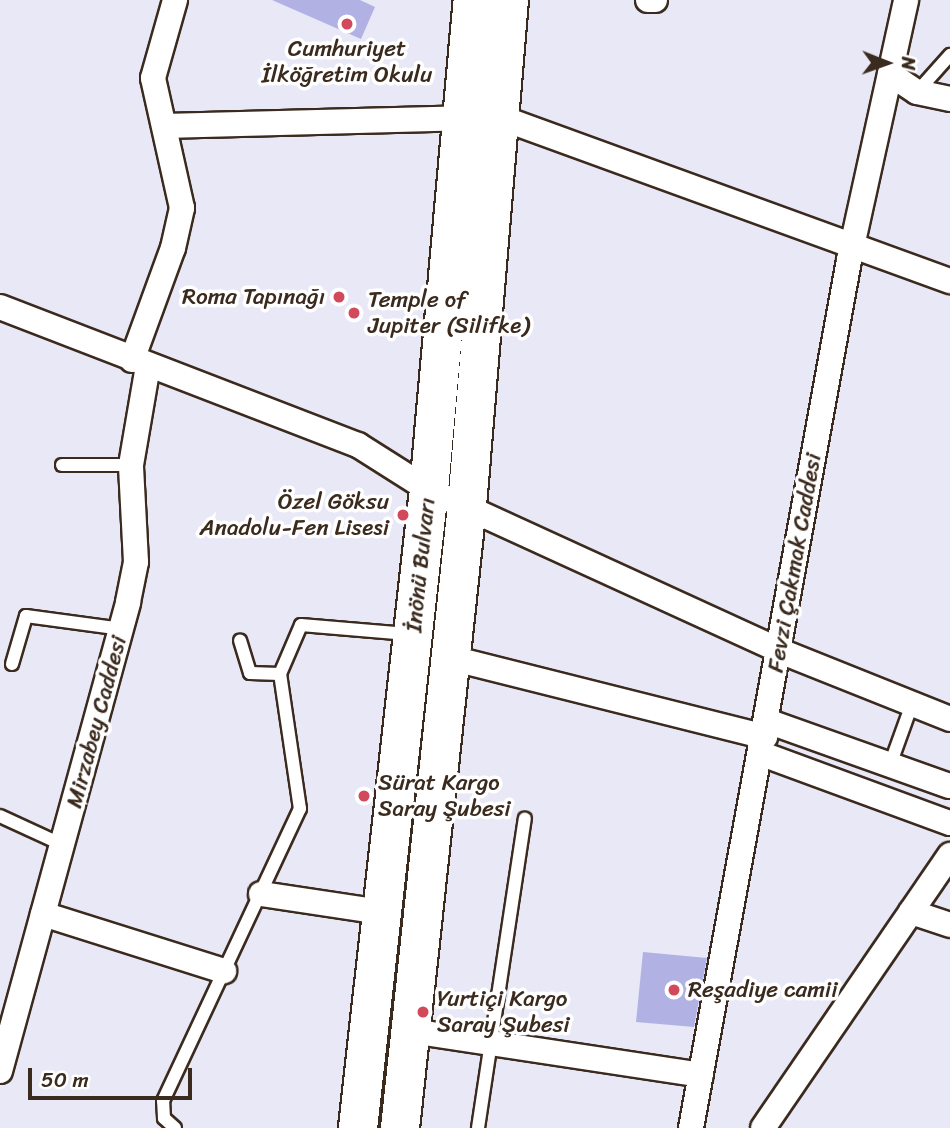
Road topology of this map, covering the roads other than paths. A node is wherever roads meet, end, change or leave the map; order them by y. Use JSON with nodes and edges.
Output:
{"nodes":[{"id":1,"x":175,"y":0,"type":"edge"},
{"id":2,"x":473,"y":0,"type":"edge"},
{"id":3,"x":509,"y":0,"type":"edge"},
{"id":4,"x":648,"y":0,"type":"edge"},
{"id":5,"x":656,"y":0,"type":"edge"},
{"id":6,"x":906,"y":0,"type":"edge"},
{"id":7,"x":950,"y":55,"type":"edge"},
{"id":8,"x":890,"y":75,"type":"junction"},
{"id":9,"x":917,"y":92,"type":"junction"},
{"id":10,"x":950,"y":99,"type":"edge"},
{"id":11,"x":481,"y":118,"type":"junction"},
{"id":12,"x":166,"y":126,"type":"junction"},
{"id":13,"x":852,"y":248,"type":"junction"},
{"id":14,"x":950,"y":281,"type":"edge"},
{"id":15,"x":0,"y":307,"type":"edge"},
{"id":16,"x":140,"y":363,"type":"junction"},
{"id":17,"x":62,"y":465,"type":"dead end"},
{"id":18,"x":131,"y":465,"type":"junction"},
{"id":19,"x":429,"y":490,"type":"junction"},
{"id":20,"x":467,"y":505,"type":"junction"},
{"id":21,"x":122,"y":629,"type":"junction"},
{"id":22,"x":413,"y":635,"type":"junction"},
{"id":23,"x":240,"y":640,"type":"dead end"},
{"id":24,"x":780,"y":651,"type":"junction"},
{"id":25,"x":451,"y":658,"type":"junction"},
{"id":26,"x":12,"y":664,"type":"dead end"},
{"id":27,"x":280,"y":674,"type":"junction"},
{"id":28,"x":912,"y":704,"type":"junction"},
{"id":29,"x":950,"y":719,"type":"edge"},
{"id":30,"x":765,"y":737,"type":"junction"},
{"id":31,"x":890,"y":765,"type":"junction"},
{"id":32,"x":950,"y":786,"type":"edge"},
{"id":33,"x":0,"y":816,"type":"edge"},
{"id":34,"x":525,"y":819,"type":"dead end"},
{"id":35,"x":950,"y":823,"type":"edge"},
{"id":36,"x":64,"y":845,"type":"junction"},
{"id":37,"x":950,"y":855,"type":"edge"},
{"id":38,"x":261,"y":894,"type":"junction"},
{"id":39,"x":382,"y":912,"type":"junction"},
{"id":40,"x":911,"y":912,"type":"junction"},
{"id":41,"x":43,"y":914,"type":"junction"},
{"id":42,"x":950,"y":925,"type":"edge"},
{"id":43,"x":224,"y":971,"type":"junction"},
{"id":44,"x":411,"y":1031,"type":"junction"},
{"id":45,"x":491,"y":1043,"type":"junction"},
{"id":46,"x":1,"y":1061,"type":"edge"},
{"id":47,"x":701,"y":1074,"type":"junction"},
{"id":48,"x":692,"y":1127,"type":"edge"},
{"id":49,"x":175,"y":1128,"type":"edge"},
{"id":50,"x":358,"y":1128,"type":"edge"},
{"id":51,"x":400,"y":1128,"type":"edge"},
{"id":52,"x":478,"y":1128,"type":"edge"},
{"id":53,"x":763,"y":1128,"type":"edge"}],
"edges":[{"from":1,"to":12,"type":"street","name":"Mirzabey Caddesi"},
{"from":2,"to":11,"type":"main road","name":"İnönü Bulvarı"},
{"from":3,"to":11,"type":"main road","name":"İnönü Bulvarı"},
{"from":4,"to":5,"type":"street"},
{"from":6,"to":8,"type":"street","name":"Fevzi Çakmak Caddesi"},
{"from":7,"to":9,"type":"lane"},
{"from":8,"to":9,"type":"street"},
{"from":8,"to":13,"type":"street","name":"Fevzi Çakmak Caddesi"},
{"from":9,"to":10,"type":"street"},
{"from":11,"to":12,"type":"street"},
{"from":11,"to":13,"type":"street"},
{"from":11,"to":19,"type":"main road","name":"İnönü Bulvarı"},
{"from":11,"to":20,"type":"main road","name":"İnönü Bulvarı"},
{"from":12,"to":16,"type":"street","name":"Mirzabey Caddesi"},
{"from":13,"to":14,"type":"street"},
{"from":13,"to":24,"type":"street","name":"Fevzi Çakmak Caddesi"},
{"from":15,"to":16,"type":"street"},
{"from":16,"to":18,"type":"street","name":"Mirzabey Caddesi"},
{"from":16,"to":19,"type":"street"},
{"from":17,"to":18,"type":"lane"},
{"from":18,"to":21,"type":"street","name":"Mirzabey Caddesi"},
{"from":19,"to":20,"type":"street"},
{"from":19,"to":22,"type":"main road","name":"İnönü Bulvarı"},
{"from":20,"to":24,"type":"street"},
{"from":20,"to":25,"type":"main road","name":"İnönü Bulvarı"},
{"from":21,"to":26,"type":"lane"},
{"from":21,"to":36,"type":"street","name":"Mirzabey Caddesi"},
{"from":22,"to":27,"type":"lane"},
{"from":22,"to":39,"type":"main road","name":"İnönü Bulvarı"},
{"from":23,"to":27,"type":"lane"},
{"from":24,"to":28,"type":"street"},
{"from":24,"to":30,"type":"street","name":"Fevzi Çakmak Caddesi"},
{"from":25,"to":30,"type":"street"},
{"from":25,"to":44,"type":"main road","name":"İnönü Bulvarı"},
{"from":27,"to":38,"type":"lane"},
{"from":28,"to":29,"type":"street"},
{"from":28,"to":31,"type":"lane"},
{"from":30,"to":31,"type":"street"},
{"from":30,"to":35,"type":"street"},
{"from":30,"to":47,"type":"street","name":"Fevzi Çakmak Caddesi"},
{"from":31,"to":32,"type":"street"},
{"from":33,"to":36,"type":"lane"},
{"from":34,"to":45,"type":"lane"},
{"from":36,"to":41,"type":"street","name":"Mirzabey Caddesi"},
{"from":37,"to":40,"type":"street"},
{"from":38,"to":39,"type":"street"},
{"from":38,"to":43,"type":"lane"},
{"from":39,"to":50,"type":"main road","name":"İnönü Bulvarı"},
{"from":40,"to":42,"type":"street"},
{"from":40,"to":53,"type":"street"},
{"from":41,"to":43,"type":"street"},
{"from":41,"to":46,"type":"street","name":"Mirzabey Caddesi"},
{"from":43,"to":49,"type":"lane"},
{"from":44,"to":45,"type":"street"},
{"from":44,"to":51,"type":"main road","name":"İnönü Bulvarı"},
{"from":45,"to":47,"type":"street"},
{"from":45,"to":52,"type":"lane"},
{"from":47,"to":48,"type":"street","name":"Fevzi Çakmak Caddesi"}]}
